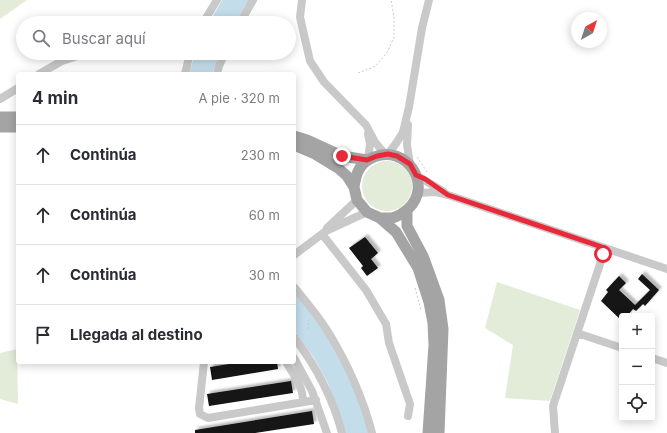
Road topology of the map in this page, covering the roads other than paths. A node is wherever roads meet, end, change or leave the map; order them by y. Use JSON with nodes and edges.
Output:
{"nodes":[{"id":1,"x":217,"y":0,"type":"edge"},
{"id":2,"x":261,"y":0,"type":"edge"},
{"id":3,"x":302,"y":0,"type":"edge"},
{"id":4,"x":429,"y":0,"type":"edge"},
{"id":5,"x":252,"y":2,"type":"edge"},
{"id":6,"x":207,"y":16,"type":"edge"},
{"id":7,"x":244,"y":16,"type":"edge"},
{"id":8,"x":65,"y":60,"type":"edge"},
{"id":9,"x":188,"y":60,"type":"edge"},
{"id":10,"x":222,"y":60,"type":"edge"},
{"id":11,"x":43,"y":72,"type":"edge"},
{"id":12,"x":185,"y":72,"type":"edge"},
{"id":13,"x":218,"y":72,"type":"edge"},
{"id":14,"x":16,"y":89,"type":"edge"},
{"id":15,"x":0,"y":99,"type":"edge"},
{"id":16,"x":409,"y":107,"type":"junction"},
{"id":17,"x":0,"y":117,"type":"edge"},
{"id":18,"x":16,"y":117,"type":"edge"},
{"id":19,"x":366,"y":125,"type":"junction"},
{"id":20,"x":0,"y":127,"type":"edge"},
{"id":21,"x":16,"y":127,"type":"edge"},
{"id":22,"x":296,"y":137,"type":"edge"},
{"id":23,"x":296,"y":146,"type":"edge"},
{"id":24,"x":386,"y":154,"type":"junction"},
{"id":25,"x":368,"y":160,"type":"junction"},
{"id":26,"x":410,"y":164,"type":"junction"},
{"id":27,"x":416,"y":175,"type":"junction"},
{"id":28,"x":354,"y":188,"type":"junction"},
{"id":29,"x":417,"y":193,"type":"junction"},
{"id":30,"x":448,"y":195,"type":"junction"},
{"id":31,"x":357,"y":200,"type":"junction"},
{"id":32,"x":407,"y":210,"type":"junction"},
{"id":33,"x":367,"y":212,"type":"junction"},
{"id":34,"x":380,"y":218,"type":"junction"},
{"id":35,"x":324,"y":233,"type":"junction"},
{"id":36,"x":605,"y":248,"type":"junction"},
{"id":37,"x":296,"y":254,"type":"edge"},
{"id":38,"x":667,"y":269,"type":"edge"},
{"id":39,"x":296,"y":290,"type":"edge"},
{"id":40,"x":577,"y":333,"type":"junction"},
{"id":41,"x":296,"y":340,"type":"edge"},
{"id":42,"x":619,"y":347,"type":"edge"},
{"id":43,"x":655,"y":359,"type":"edge"},
{"id":44,"x":296,"y":361,"type":"edge"},
{"id":45,"x":667,"y":363,"type":"edge"},
{"id":46,"x":204,"y":364,"type":"edge"},
{"id":47,"x":287,"y":364,"type":"edge"},
{"id":48,"x":316,"y":400,"type":"junction"},
{"id":49,"x":303,"y":402,"type":"junction"},
{"id":50,"x":408,"y":416,"type":"dead end"},
{"id":51,"x":437,"y":432,"type":"edge"},
{"id":52,"x":328,"y":433,"type":"edge"},
{"id":53,"x":342,"y":433,"type":"edge"},
{"id":54,"x":372,"y":433,"type":"edge"},
{"id":55,"x":555,"y":433,"type":"edge"}],
"edges":[{"from":1,"to":6,"type":"street"},
{"from":2,"to":5,"type":"street"},
{"from":3,"to":19,"type":"street"},
{"from":4,"to":16,"type":"street"},
{"from":5,"to":7,"type":"street"},
{"from":8,"to":11,"type":"street"},
{"from":9,"to":12,"type":"street"},
{"from":10,"to":13,"type":"street"},
{"from":14,"to":15,"type":"street"},
{"from":16,"to":24,"type":"street"},
{"from":16,"to":26,"type":"street"},
{"from":17,"to":18,"type":"main road"},
{"from":19,"to":24,"type":"street"},
{"from":19,"to":25,"type":"street"},
{"from":20,"to":21,"type":"main road"},
{"from":22,"to":25,"type":"main road"},
{"from":23,"to":28,"type":"main road"},
{"from":24,"to":25,"type":"main road"},
{"from":24,"to":26,"type":"main road"},
{"from":25,"to":28,"type":"main road"},
{"from":26,"to":27,"type":"main road"},
{"from":27,"to":29,"type":"main road"},
{"from":27,"to":30,"type":"street"},
{"from":28,"to":31,"type":"main road"},
{"from":29,"to":30,"type":"street"},
{"from":29,"to":32,"type":"main road"},
{"from":30,"to":36,"type":"street"},
{"from":31,"to":33,"type":"main road"},
{"from":31,"to":35,"type":"street"},
{"from":32,"to":34,"type":"main road"},
{"from":32,"to":51,"type":"main road"},
{"from":33,"to":34,"type":"main road"},
{"from":33,"to":35,"type":"street"},
{"from":34,"to":51,"type":"main road"},
{"from":35,"to":37,"type":"street"},
{"from":35,"to":50,"type":"street"},
{"from":36,"to":38,"type":"street"},
{"from":36,"to":40,"type":"street"},
{"from":39,"to":54,"type":"street"},
{"from":40,"to":42,"type":"street"},
{"from":40,"to":55,"type":"street"},
{"from":41,"to":53,"type":"street"},
{"from":43,"to":45,"type":"street"},
{"from":44,"to":48,"type":"street"},
{"from":46,"to":49,"type":"street"},
{"from":47,"to":49,"type":"street"},
{"from":48,"to":49,"type":"street"},
{"from":48,"to":52,"type":"street"}]}
